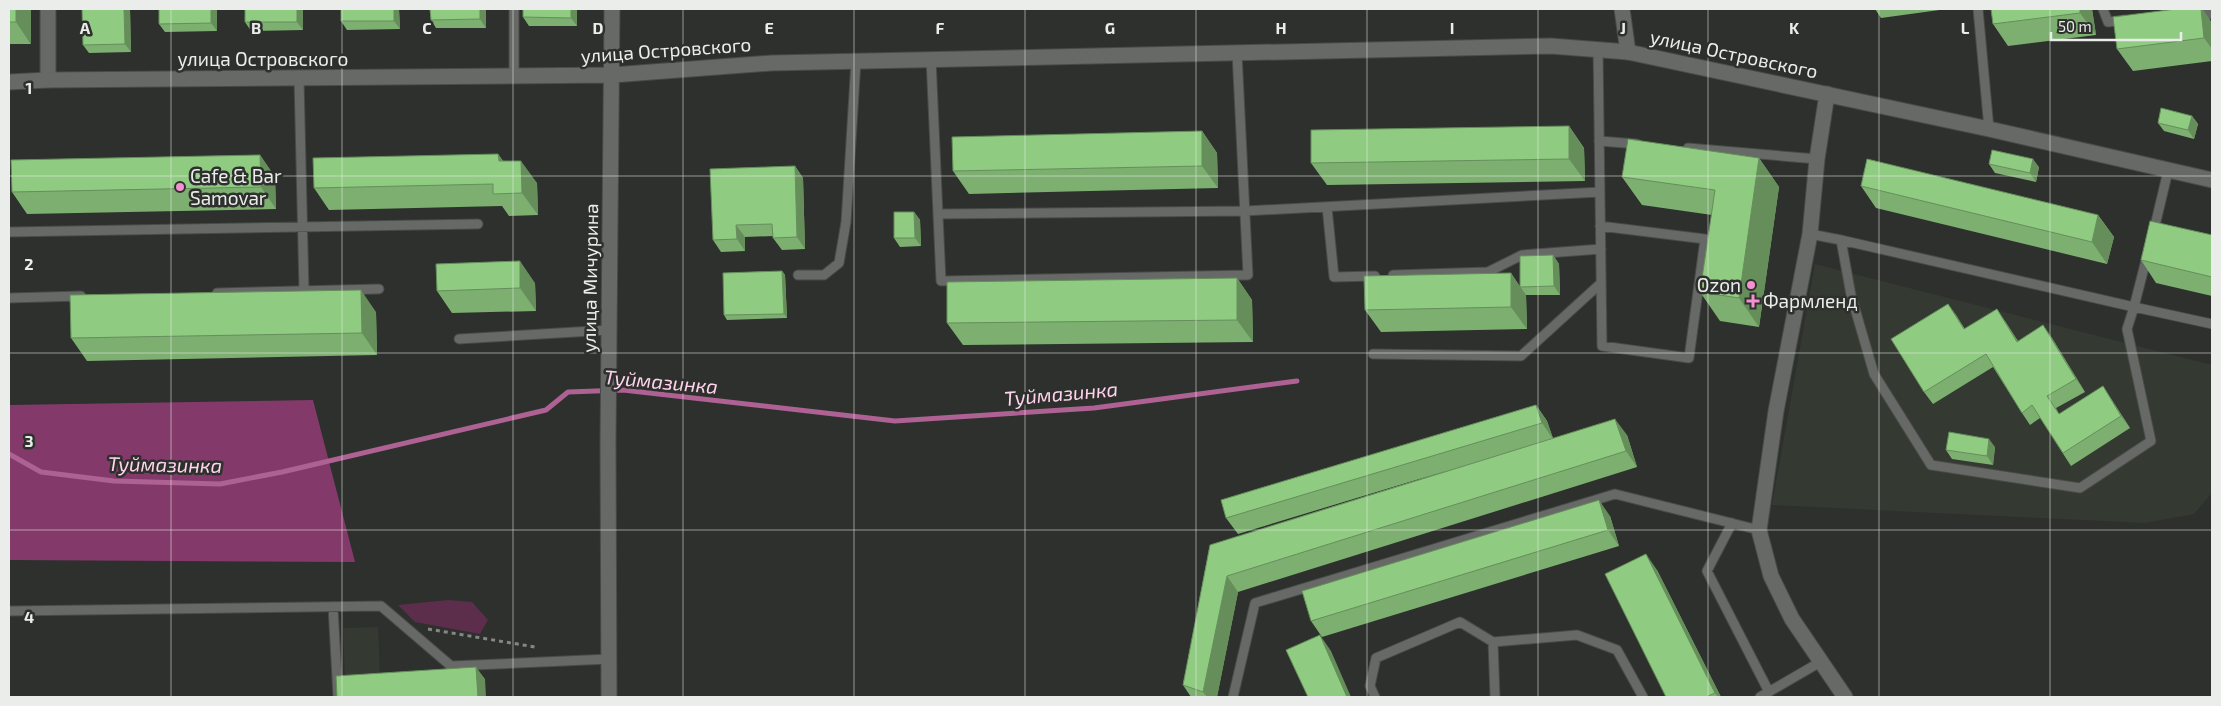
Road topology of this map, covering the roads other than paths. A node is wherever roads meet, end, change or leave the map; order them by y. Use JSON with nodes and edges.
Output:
{"nodes":[{"id":1,"x":48,"y":9,"type":"edge"},
{"id":2,"x":514,"y":9,"type":"edge"},
{"id":3,"x":612,"y":9,"type":"edge"},
{"id":4,"x":1622,"y":9,"type":"edge"},
{"id":5,"x":1978,"y":9,"type":"edge"},
{"id":6,"x":2103,"y":9,"type":"edge"},
{"id":7,"x":2212,"y":14,"type":"edge"},
{"id":8,"x":2184,"y":16,"type":"edge"},
{"id":9,"x":2136,"y":20,"type":"edge"},
{"id":10,"x":1598,"y":49,"type":"junction"},
{"id":11,"x":1628,"y":52,"type":"junction"},
{"id":12,"x":1238,"y":53,"type":"junction"},
{"id":13,"x":932,"y":59,"type":"junction"},
{"id":14,"x":856,"y":61,"type":"junction"},
{"id":15,"x":612,"y":75,"type":"junction"},
{"id":16,"x":514,"y":76,"type":"junction"},
{"id":17,"x":299,"y":79,"type":"junction"},
{"id":18,"x":48,"y":80,"type":"junction"},
{"id":19,"x":9,"y":82,"type":"edge"},
{"id":20,"x":1827,"y":94,"type":"junction"},
{"id":21,"x":1988,"y":129,"type":"junction"},
{"id":22,"x":1599,"y":141,"type":"junction"},
{"id":23,"x":1648,"y":145,"type":"edge"},
{"id":24,"x":1678,"y":147,"type":"edge"},
{"id":25,"x":1817,"y":159,"type":"junction"},
{"id":26,"x":2168,"y":171,"type":"junction"},
{"id":27,"x":2212,"y":180,"type":"edge"},
{"id":28,"x":1600,"y":192,"type":"junction"},
{"id":29,"x":1328,"y":207,"type":"junction"},
{"id":30,"x":1245,"y":211,"type":"junction"},
{"id":31,"x":938,"y":214,"type":"junction"},
{"id":32,"x":478,"y":224,"type":"dead end"},
{"id":33,"x":1600,"y":226,"type":"junction"},
{"id":34,"x":302,"y":227,"type":"junction"},
{"id":35,"x":9,"y":232,"type":"edge"},
{"id":36,"x":1810,"y":234,"type":"junction"},
{"id":37,"x":2151,"y":239,"type":"edge"},
{"id":38,"x":1841,"y":240,"type":"junction"},
{"id":39,"x":1601,"y":249,"type":"junction"},
{"id":40,"x":2149,"y":249,"type":"edge"},
{"id":41,"x":798,"y":275,"type":"dead end"},
{"id":42,"x":1601,"y":283,"type":"junction"},
{"id":43,"x":379,"y":289,"type":"dead end"},
{"id":44,"x":304,"y":290,"type":"junction"},
{"id":45,"x":206,"y":293,"type":"edge"},
{"id":46,"x":87,"y":296,"type":"edge"},
{"id":47,"x":9,"y":298,"type":"edge"},
{"id":48,"x":2134,"y":307,"type":"junction"},
{"id":49,"x":2212,"y":324,"type":"edge"},
{"id":50,"x":609,"y":330,"type":"junction"},
{"id":51,"x":459,"y":339,"type":"dead end"},
{"id":52,"x":1373,"y":354,"type":"dead end"},
{"id":53,"x":1732,"y":523,"type":"junction"},
{"id":54,"x":1759,"y":530,"type":"junction"},
{"id":55,"x":333,"y":607,"type":"junction"},
{"id":56,"x":9,"y":611,"type":"edge"},
{"id":57,"x":1493,"y":642,"type":"junction"},
{"id":58,"x":609,"y":659,"type":"junction"},
{"id":59,"x":1822,"y":661,"type":"junction"},
{"id":60,"x":1769,"y":692,"type":"junction"},
{"id":61,"x":338,"y":697,"type":"edge"},
{"id":62,"x":609,"y":697,"type":"edge"},
{"id":63,"x":1233,"y":697,"type":"edge"},
{"id":64,"x":1375,"y":697,"type":"edge"},
{"id":65,"x":1494,"y":697,"type":"edge"},
{"id":66,"x":1643,"y":697,"type":"edge"},
{"id":67,"x":1760,"y":697,"type":"edge"},
{"id":68,"x":1845,"y":697,"type":"edge"}],
"edges":[{"from":1,"to":18,"type":"main road"},
{"from":2,"to":16,"type":"lane"},
{"from":3,"to":15,"type":"main road","name":"улица Мичурина"},
{"from":4,"to":11,"type":"main road"},
{"from":5,"to":21,"type":"lane"},
{"from":6,"to":9,"type":"lane"},
{"from":7,"to":8,"type":"lane"},
{"from":10,"to":11,"type":"main road","name":"улица Островского"},
{"from":10,"to":12,"type":"main road","name":"улица Островского"},
{"from":10,"to":22,"type":"lane"},
{"from":11,"to":20,"type":"main road","name":"улица Островского"},
{"from":12,"to":13,"type":"main road","name":"улица Островского"},
{"from":12,"to":30,"type":"lane"},
{"from":13,"to":14,"type":"main road","name":"улица Островского"},
{"from":13,"to":31,"type":"lane"},
{"from":14,"to":15,"type":"main road","name":"улица Островского"},
{"from":14,"to":41,"type":"lane"},
{"from":15,"to":16,"type":"main road","name":"улица Островского"},
{"from":15,"to":50,"type":"main road","name":"улица Мичурина"},
{"from":16,"to":17,"type":"main road","name":"улица Островского"},
{"from":17,"to":18,"type":"main road","name":"улица Островского"},
{"from":17,"to":34,"type":"lane"},
{"from":18,"to":19,"type":"main road","name":"улица Островского"},
{"from":20,"to":21,"type":"main road","name":"улица Островского"},
{"from":20,"to":25,"type":"main road"},
{"from":21,"to":26,"type":"main road","name":"улица Островского"},
{"from":22,"to":23,"type":"lane"},
{"from":22,"to":28,"type":"lane"},
{"from":24,"to":25,"type":"lane"},
{"from":25,"to":36,"type":"main road"},
{"from":26,"to":27,"type":"main road","name":"улица Островского"},
{"from":26,"to":37,"type":"lane"},
{"from":28,"to":29,"type":"lane"},
{"from":28,"to":33,"type":"lane"},
{"from":29,"to":30,"type":"lane"},
{"from":29,"to":39,"type":"lane"},
{"from":30,"to":31,"type":"lane"},
{"from":30,"to":31,"type":"lane"},
{"from":32,"to":34,"type":"lane"},
{"from":33,"to":39,"type":"lane"},
{"from":33,"to":42,"type":"lane"},
{"from":34,"to":35,"type":"lane"},
{"from":34,"to":44,"type":"lane"},
{"from":36,"to":38,"type":"lane"},
{"from":36,"to":54,"type":"main road"},
{"from":38,"to":48,"type":"lane"},
{"from":38,"to":48,"type":"lane"},
{"from":39,"to":42,"type":"lane"},
{"from":40,"to":48,"type":"lane"},
{"from":42,"to":52,"type":"lane"},
{"from":43,"to":44,"type":"lane"},
{"from":44,"to":45,"type":"lane"},
{"from":46,"to":47,"type":"lane"},
{"from":48,"to":49,"type":"lane"},
{"from":50,"to":51,"type":"lane"},
{"from":50,"to":58,"type":"main road","name":"улица Мичурина"},
{"from":53,"to":54,"type":"lane"},
{"from":53,"to":60,"type":"lane"},
{"from":53,"to":63,"type":"lane"},
{"from":54,"to":59,"type":"main road"},
{"from":55,"to":56,"type":"lane"},
{"from":55,"to":58,"type":"lane"},
{"from":55,"to":61,"type":"lane"},
{"from":57,"to":64,"type":"lane"},
{"from":57,"to":65,"type":"lane"},
{"from":57,"to":66,"type":"lane"},
{"from":58,"to":62,"type":"main road","name":"улица Мичурина"},
{"from":59,"to":60,"type":"lane"},
{"from":59,"to":68,"type":"main road"},
{"from":60,"to":67,"type":"lane"}]}
